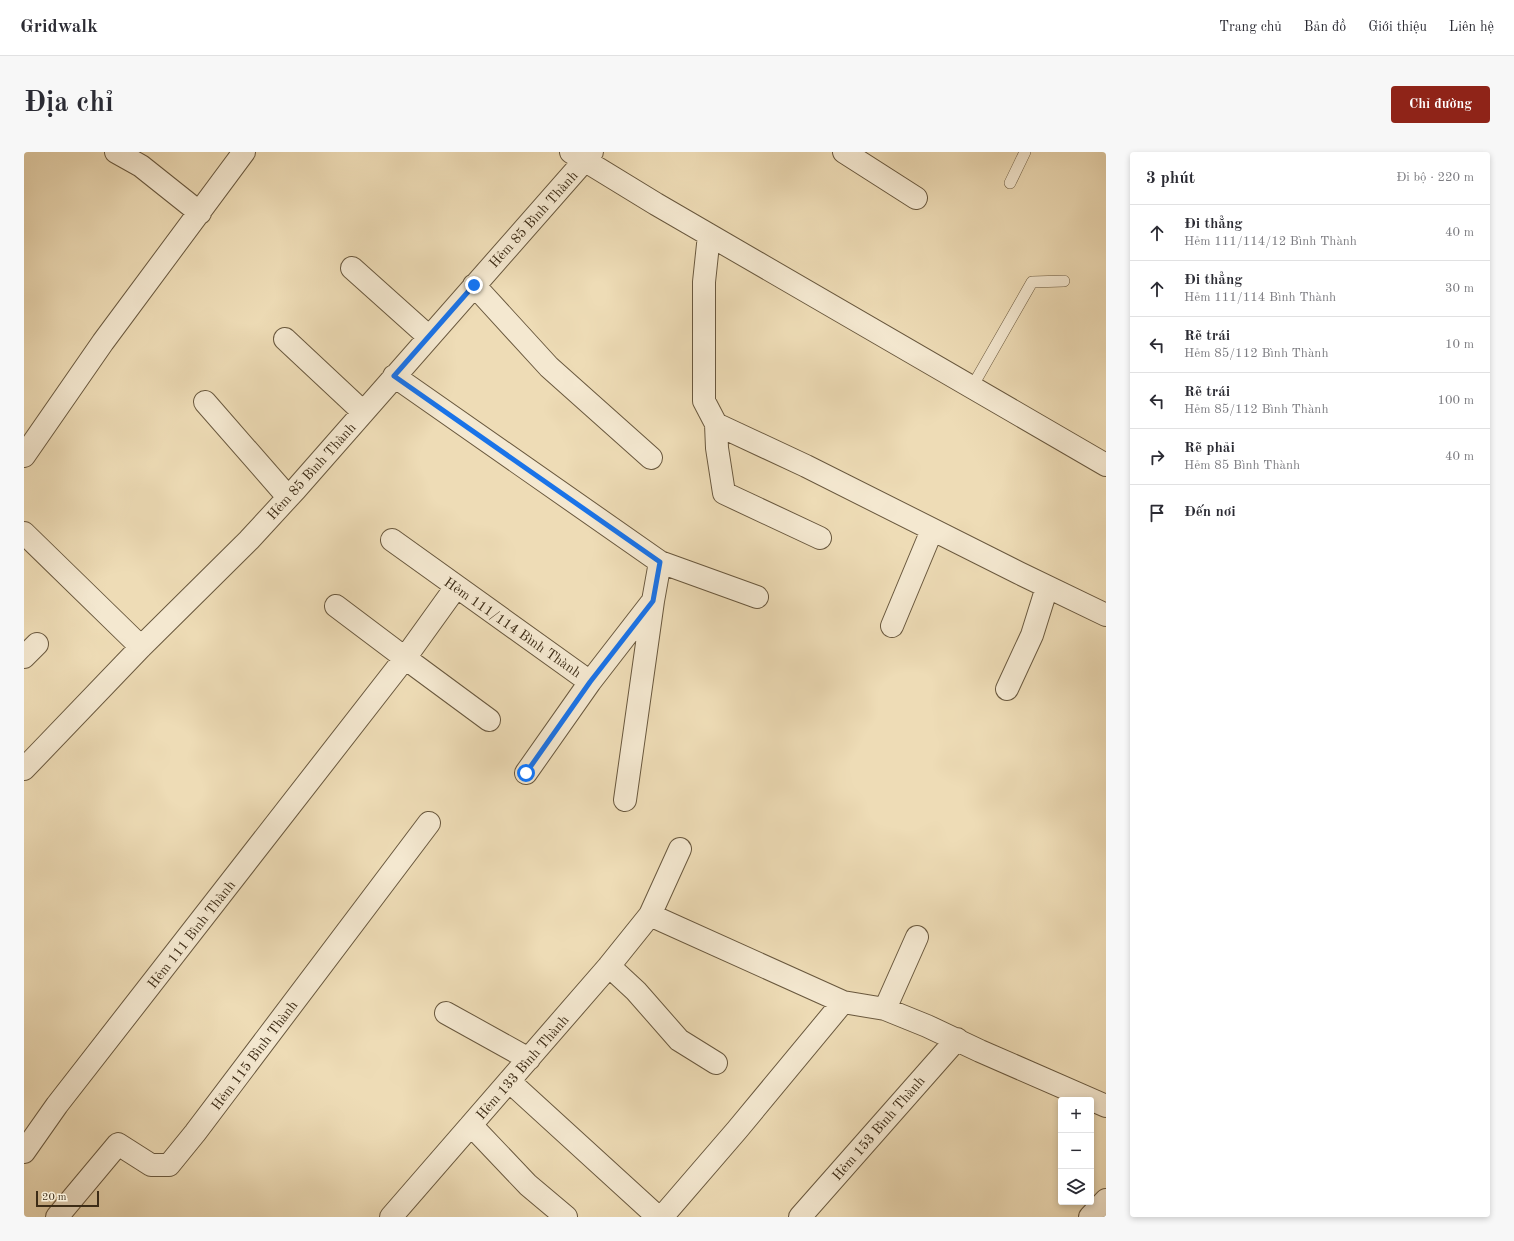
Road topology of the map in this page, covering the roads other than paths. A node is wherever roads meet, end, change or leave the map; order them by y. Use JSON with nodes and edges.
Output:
{"nodes":[{"id":1,"x":116,"y":152,"type":"edge"},
{"id":2,"x":244,"y":152,"type":"edge"},
{"id":3,"x":844,"y":152,"type":"edge"},
{"id":4,"x":1025,"y":152,"type":"edge"},
{"id":5,"x":582,"y":155,"type":"edge"},
{"id":6,"x":1010,"y":183,"type":"dead end"},
{"id":7,"x":916,"y":198,"type":"dead end"},
{"id":8,"x":200,"y":213,"type":"junction"},
{"id":9,"x":709,"y":235,"type":"junction"},
{"id":10,"x":352,"y":268,"type":"dead end"},
{"id":11,"x":1064,"y":281,"type":"dead end"},
{"id":12,"x":474,"y":285,"type":"junction"},
{"id":13,"x":429,"y":337,"type":"junction"},
{"id":14,"x":285,"y":339,"type":"dead end"},
{"id":15,"x":394,"y":376,"type":"junction"},
{"id":16,"x":972,"y":387,"type":"junction"},
{"id":17,"x":205,"y":402,"type":"dead end"},
{"id":18,"x":363,"y":412,"type":"junction"},
{"id":19,"x":716,"y":424,"type":"junction"},
{"id":20,"x":24,"y":456,"type":"edge"},
{"id":21,"x":651,"y":458,"type":"dead end"},
{"id":22,"x":1106,"y":465,"type":"edge"},
{"id":23,"x":288,"y":497,"type":"junction"},
{"id":24,"x":932,"y":530,"type":"junction"},
{"id":25,"x":24,"y":533,"type":"edge"},
{"id":26,"x":820,"y":538,"type":"dead end"},
{"id":27,"x":392,"y":540,"type":"dead end"},
{"id":28,"x":660,"y":562,"type":"junction"},
{"id":29,"x":456,"y":587,"type":"junction"},
{"id":30,"x":1047,"y":587,"type":"junction"},
{"id":31,"x":757,"y":598,"type":"dead end"},
{"id":32,"x":653,"y":601,"type":"junction"},
{"id":33,"x":336,"y":606,"type":"dead end"},
{"id":34,"x":1106,"y":615,"type":"edge"},
{"id":35,"x":892,"y":626,"type":"dead end"},
{"id":36,"x":141,"y":647,"type":"junction"},
{"id":37,"x":405,"y":658,"type":"junction"},
{"id":38,"x":590,"y":682,"type":"junction"},
{"id":39,"x":1007,"y":689,"type":"dead end"},
{"id":40,"x":489,"y":720,"type":"dead end"},
{"id":41,"x":29,"y":756,"type":"edge"},
{"id":42,"x":526,"y":773,"type":"dead end"},
{"id":43,"x":625,"y":800,"type":"dead end"},
{"id":44,"x":429,"y":823,"type":"dead end"},
{"id":45,"x":680,"y":849,"type":"dead end"},
{"id":46,"x":650,"y":915,"type":"junction"},
{"id":47,"x":916,"y":937,"type":"dead end"},
{"id":48,"x":609,"y":966,"type":"junction"},
{"id":49,"x":843,"y":1002,"type":"junction"},
{"id":50,"x":884,"y":1009,"type":"junction"},
{"id":51,"x":446,"y":1013,"type":"dead end"},
{"id":52,"x":957,"y":1039,"type":"junction"},
{"id":53,"x":529,"y":1059,"type":"junction"},
{"id":54,"x":716,"y":1063,"type":"dead end"},
{"id":55,"x":509,"y":1081,"type":"junction"},
{"id":56,"x":1106,"y":1106,"type":"edge"},
{"id":57,"x":471,"y":1125,"type":"junction"},
{"id":58,"x":24,"y":1152,"type":"edge"},
{"id":59,"x":57,"y":1217,"type":"edge"},
{"id":60,"x":391,"y":1217,"type":"edge"},
{"id":61,"x":566,"y":1217,"type":"edge"},
{"id":62,"x":658,"y":1217,"type":"edge"},
{"id":63,"x":662,"y":1217,"type":"edge"},
{"id":64,"x":800,"y":1217,"type":"edge"}],
"edges":[{"from":1,"to":8,"type":"street"},
{"from":2,"to":8,"type":"street"},
{"from":3,"to":7,"type":"street"},
{"from":4,"to":6,"type":"lane"},
{"from":5,"to":9,"type":"street"},
{"from":5,"to":12,"type":"street","name":"Hẻm 85 Bình Thành"},
{"from":8,"to":20,"type":"street"},
{"from":9,"to":16,"type":"street"},
{"from":9,"to":19,"type":"street"},
{"from":10,"to":13,"type":"street"},
{"from":11,"to":16,"type":"lane"},
{"from":12,"to":13,"type":"street","name":"Hẻm 85 Bình Thành"},
{"from":12,"to":21,"type":"street"},
{"from":13,"to":15,"type":"street","name":"Hẻm 85 Bình Thành"},
{"from":14,"to":18,"type":"street"},
{"from":15,"to":18,"type":"street","name":"Hẻm 85 Bình Thành"},
{"from":15,"to":28,"type":"street"},
{"from":16,"to":22,"type":"street"},
{"from":17,"to":23,"type":"street"},
{"from":18,"to":23,"type":"street","name":"Hẻm 85 Bình Thành"},
{"from":19,"to":24,"type":"street"},
{"from":19,"to":26,"type":"street"},
{"from":23,"to":36,"type":"street","name":"Hẻm 85 Bình Thành"},
{"from":24,"to":30,"type":"street"},
{"from":24,"to":35,"type":"street"},
{"from":25,"to":36,"type":"street"},
{"from":27,"to":29,"type":"street","name":"Hẻm 111/114 Bình Thành"},
{"from":28,"to":31,"type":"street"},
{"from":28,"to":32,"type":"street"},
{"from":29,"to":37,"type":"street"},
{"from":29,"to":38,"type":"street","name":"Hẻm 111/114 Bình Thành"},
{"from":30,"to":34,"type":"street"},
{"from":30,"to":39,"type":"street"},
{"from":32,"to":38,"type":"street","name":"Hẻm 111/114 Bình Thành"},
{"from":32,"to":43,"type":"street"},
{"from":33,"to":37,"type":"street"},
{"from":36,"to":41,"type":"street","name":"Hẻm 85 Bình Thành"},
{"from":37,"to":40,"type":"street"},
{"from":37,"to":58,"type":"street","name":"Hẻm 111 Bình Thành"},
{"from":38,"to":42,"type":"street"},
{"from":44,"to":59,"type":"street","name":"Hẻm 115 Bình Thành"},
{"from":45,"to":46,"type":"street","name":"Hẻm 133 Bình Thành"},
{"from":46,"to":48,"type":"street","name":"Hẻm 133 Bình Thành"},
{"from":46,"to":49,"type":"street"},
{"from":47,"to":50,"type":"street"},
{"from":48,"to":53,"type":"street","name":"Hẻm 133 Bình Thành"},
{"from":48,"to":54,"type":"street"},
{"from":49,"to":50,"type":"street"},
{"from":49,"to":63,"type":"street"},
{"from":50,"to":52,"type":"street"},
{"from":51,"to":53,"type":"street"},
{"from":52,"to":56,"type":"street"},
{"from":52,"to":64,"type":"street","name":"Hẻm 153 Bình Thành"},
{"from":53,"to":55,"type":"street","name":"Hẻm 133 Bình Thành"},
{"from":55,"to":57,"type":"street","name":"Hẻm 133 Bình Thành"},
{"from":55,"to":62,"type":"street"},
{"from":57,"to":60,"type":"street","name":"Hẻm 133 Bình Thành"},
{"from":57,"to":61,"type":"street"}]}
